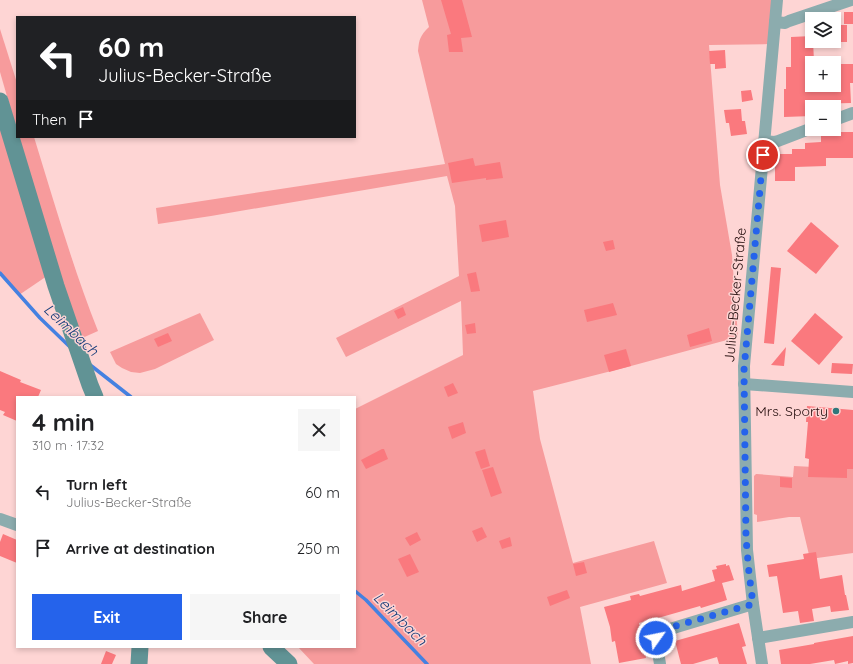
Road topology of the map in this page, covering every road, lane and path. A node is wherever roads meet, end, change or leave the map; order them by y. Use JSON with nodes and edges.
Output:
{"nodes":[{"id":1,"x":777,"y":0,"type":"edge"},
{"id":2,"x":851,"y":0,"type":"edge"},
{"id":3,"x":775,"y":22,"type":"junction"},
{"id":4,"x":0,"y":101,"type":"edge"},
{"id":5,"x":853,"y":113,"type":"edge"},
{"id":6,"x":841,"y":117,"type":"edge"},
{"id":7,"x":805,"y":131,"type":"edge"},
{"id":8,"x":764,"y":141,"type":"junction"},
{"id":9,"x":744,"y":384,"type":"junction"},
{"id":10,"x":853,"y":392,"type":"edge"},
{"id":11,"x":95,"y":396,"type":"edge"},
{"id":12,"x":0,"y":519,"type":"edge"},
{"id":13,"x":16,"y":525,"type":"edge"},
{"id":14,"x":753,"y":604,"type":"junction"},
{"id":15,"x":853,"y":622,"type":"edge"},
{"id":16,"x":758,"y":638,"type":"junction"},
{"id":17,"x":140,"y":648,"type":"edge"},
{"id":18,"x":272,"y":648,"type":"edge"},
{"id":19,"x":139,"y":664,"type":"edge"},
{"id":20,"x":289,"y":664,"type":"edge"},
{"id":21,"x":660,"y":664,"type":"edge"},
{"id":22,"x":762,"y":664,"type":"edge"}],
"edges":[{"from":1,"to":3,"type":"street","name":"Julius-Becker-Straße"},
{"from":2,"to":3,"type":"street"},
{"from":3,"to":8,"type":"street","name":"Julius-Becker-Straße"},
{"from":4,"to":11,"type":"main road"},
{"from":5,"to":6,"type":"street"},
{"from":7,"to":8,"type":"street"},
{"from":8,"to":9,"type":"street","name":"Julius-Becker-Straße"},
{"from":9,"to":10,"type":"street"},
{"from":9,"to":14,"type":"street","name":"Julius-Becker-Straße"},
{"from":12,"to":13,"type":"street"},
{"from":14,"to":16,"type":"street","name":"Julius-Becker-Straße"},
{"from":14,"to":21,"type":"street"},
{"from":15,"to":16,"type":"street"},
{"from":16,"to":22,"type":"street","name":"Julius-Becker-Straße"},
{"from":17,"to":19,"type":"main road"},
{"from":18,"to":20,"type":"main road"}]}
